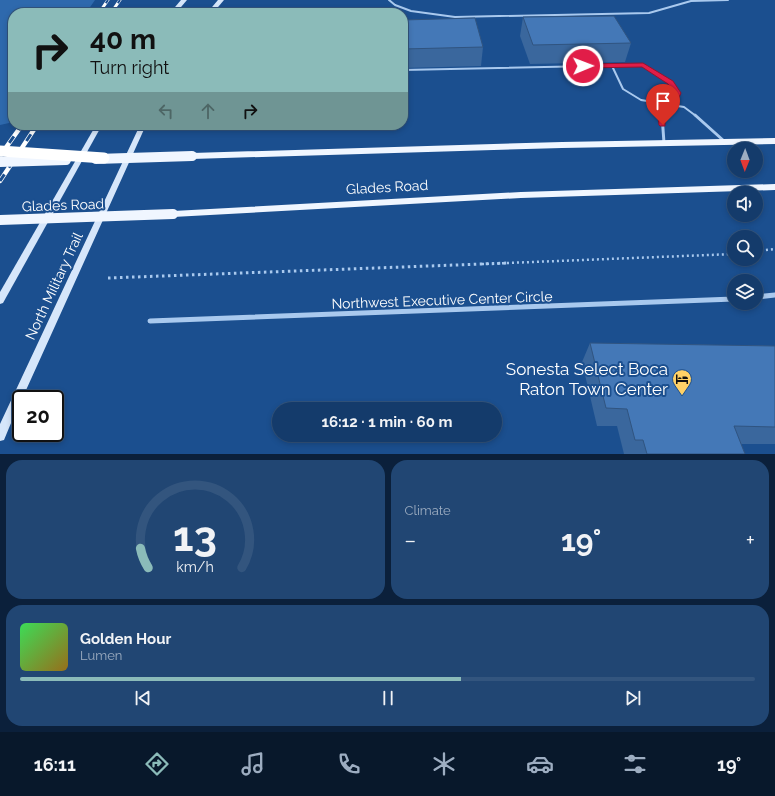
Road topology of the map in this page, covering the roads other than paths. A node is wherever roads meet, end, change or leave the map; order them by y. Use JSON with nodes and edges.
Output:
{"nodes":[{"id":1,"x":184,"y":0,"type":"edge"},
{"id":2,"x":221,"y":0,"type":"edge"},
{"id":3,"x":389,"y":0,"type":"edge"},
{"id":4,"x":728,"y":0,"type":"edge"},
{"id":5,"x":177,"y":8,"type":"edge"},
{"id":6,"x":214,"y":8,"type":"edge"},
{"id":7,"x":402,"y":8,"type":"edge"},
{"id":8,"x":408,"y":10,"type":"edge"},
{"id":9,"x":613,"y":68,"type":"dead end"},
{"id":10,"x":408,"y":70,"type":"edge"},
{"id":11,"x":667,"y":105,"type":"junction"},
{"id":12,"x":96,"y":130,"type":"edge"},
{"id":13,"x":141,"y":130,"type":"edge"},
{"id":14,"x":775,"y":141,"type":"edge"},
{"id":15,"x":725,"y":142,"type":"junction"},
{"id":16,"x":664,"y":143,"type":"junction"},
{"id":17,"x":0,"y":151,"type":"edge"},
{"id":18,"x":104,"y":158,"type":"junction"},
{"id":19,"x":0,"y":162,"type":"edge"},
{"id":20,"x":775,"y":187,"type":"edge"},
{"id":21,"x":0,"y":220,"type":"edge"},
{"id":22,"x":775,"y":294,"type":"edge"},
{"id":23,"x":763,"y":296,"type":"edge"},
{"id":24,"x":727,"y":299,"type":"edge"},
{"id":25,"x":0,"y":300,"type":"edge"},
{"id":26,"x":150,"y":321,"type":"dead end"},
{"id":27,"x":0,"y":436,"type":"edge"}],
"edges":[{"from":1,"to":5,"type":"main road"},
{"from":2,"to":6,"type":"main road"},
{"from":3,"to":7,"type":"lane"},
{"from":4,"to":8,"type":"lane"},
{"from":9,"to":11,"type":"lane"},
{"from":10,"to":11,"type":"lane"},
{"from":11,"to":15,"type":"lane"},
{"from":11,"to":16,"type":"lane"},
{"from":12,"to":25,"type":"main road"},
{"from":13,"to":27,"type":"main road","name":"North Military Trail"},
{"from":14,"to":15,"type":"main road"},
{"from":15,"to":16,"type":"main road"},
{"from":16,"to":18,"type":"main road","bridge":true},
{"from":17,"to":18,"type":"highway","bridge":true},
{"from":18,"to":19,"type":"main road","bridge":true},
{"from":20,"to":21,"type":"main road","name":"Glades Road","bridge":true},
{"from":22,"to":23,"type":"street"},
{"from":24,"to":26,"type":"street","name":"Northwest Executive Center Circle"}]}
